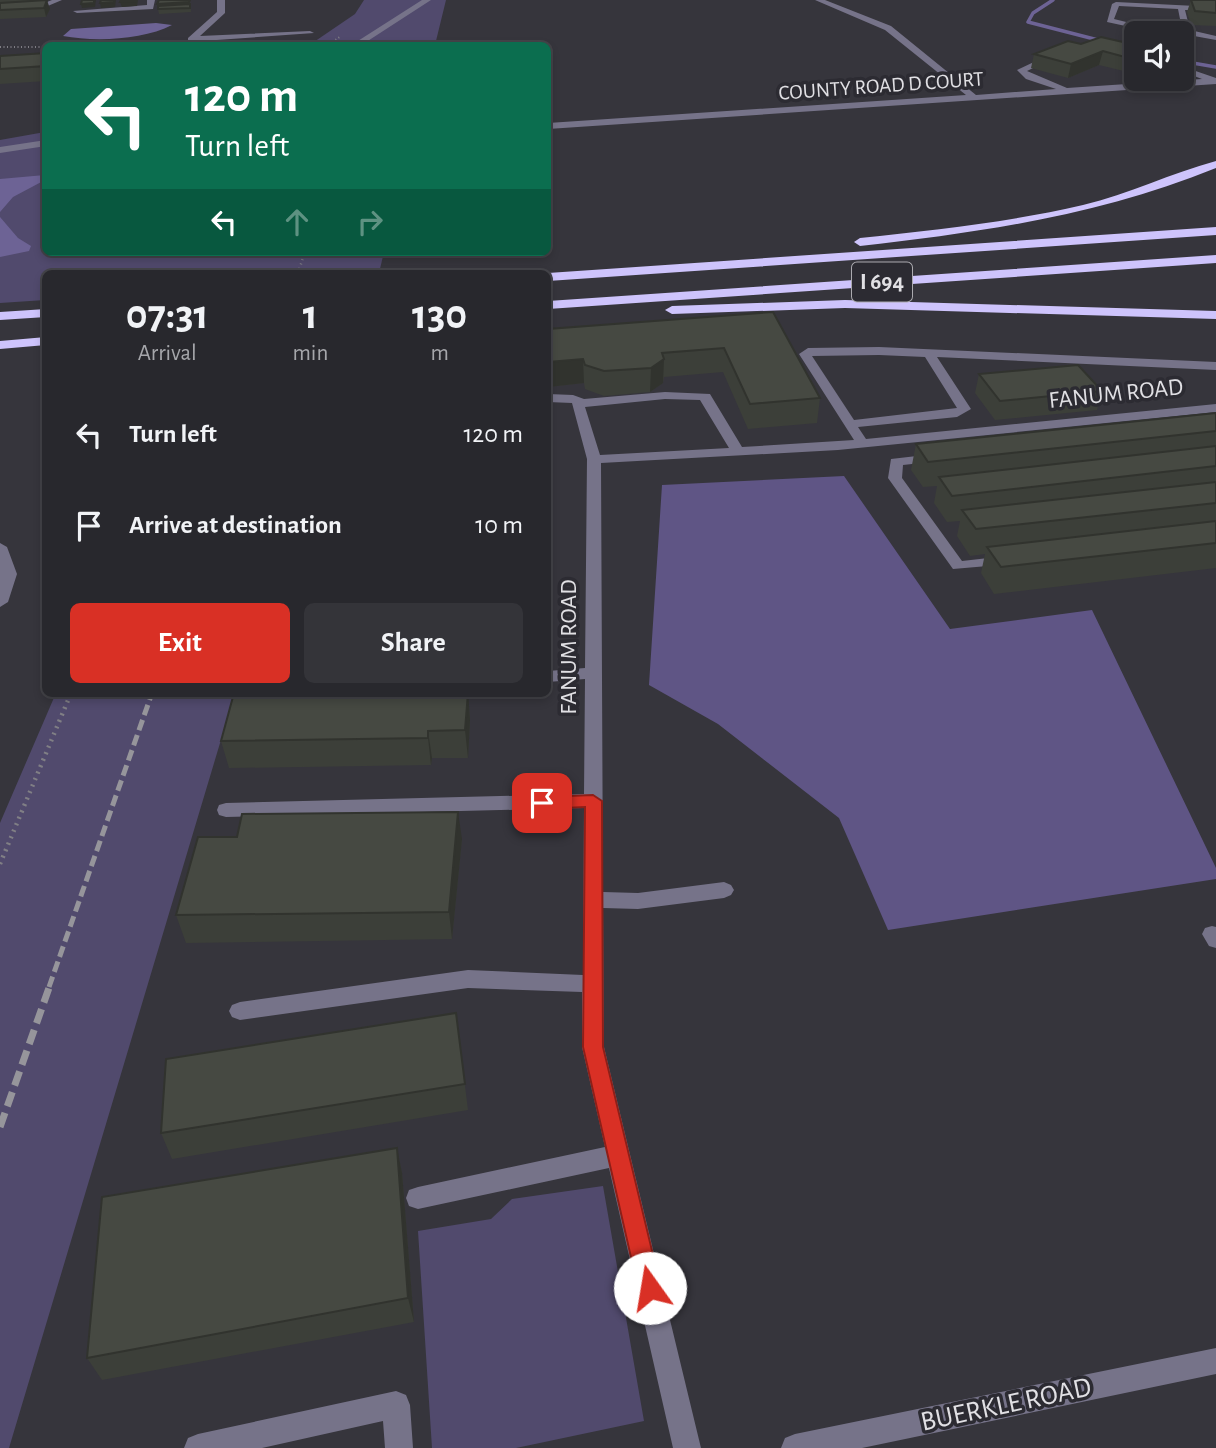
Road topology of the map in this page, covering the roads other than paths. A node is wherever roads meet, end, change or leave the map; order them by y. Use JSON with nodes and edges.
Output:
{"nodes":[{"id":1,"x":58,"y":0,"type":"edge"},
{"id":2,"x":151,"y":0,"type":"edge"},
{"id":3,"x":221,"y":0,"type":"edge"},
{"id":4,"x":410,"y":0,"type":"edge"},
{"id":5,"x":427,"y":0,"type":"edge"},
{"id":6,"x":819,"y":0,"type":"edge"},
{"id":7,"x":1181,"y":7,"type":"junction"},
{"id":8,"x":0,"y":9,"type":"edge"},
{"id":9,"x":1216,"y":9,"type":"edge"},
{"id":10,"x":77,"y":11,"type":"dead end"},
{"id":11,"x":1124,"y":23,"type":"edge"},
{"id":12,"x":310,"y":33,"type":"dead end"},
{"id":13,"x":1216,"y":38,"type":"edge"},
{"id":14,"x":193,"y":39,"type":"junction"},
{"id":15,"x":1194,"y":40,"type":"edge"},
{"id":16,"x":345,"y":41,"type":"dead end"},
{"id":17,"x":190,"y":42,"type":"edge"},
{"id":18,"x":360,"y":42,"type":"edge"},
{"id":19,"x":1216,"y":45,"type":"edge"},
{"id":20,"x":1067,"y":51,"type":"edge"},
{"id":21,"x":1194,"y":73,"type":"edge"},
{"id":22,"x":1215,"y":81,"type":"edge"},
{"id":23,"x":1066,"y":91,"type":"junction"},
{"id":24,"x":975,"y":97,"type":"junction"},
{"id":25,"x":551,"y":126,"type":"edge"},
{"id":26,"x":42,"y":144,"type":"edge"},
{"id":27,"x":0,"y":150,"type":"edge"},
{"id":28,"x":42,"y":153,"type":"edge"},
{"id":29,"x":0,"y":160,"type":"edge"},
{"id":30,"x":1216,"y":164,"type":"edge"},
{"id":31,"x":1216,"y":231,"type":"edge"},
{"id":32,"x":1216,"y":259,"type":"edge"},
{"id":33,"x":562,"y":276,"type":"junction"},
{"id":34,"x":551,"y":277,"type":"edge"},
{"id":35,"x":551,"y":305,"type":"edge"},
{"id":36,"x":42,"y":313,"type":"edge"},
{"id":37,"x":551,"y":314,"type":"edge"},
{"id":38,"x":1216,"y":315,"type":"edge"},
{"id":39,"x":0,"y":316,"type":"edge"},
{"id":40,"x":42,"y":341,"type":"edge"},
{"id":41,"x":0,"y":345,"type":"edge"},
{"id":42,"x":929,"y":354,"type":"junction"},
{"id":43,"x":1216,"y":366,"type":"edge"},
{"id":44,"x":551,"y":398,"type":"edge"},
{"id":45,"x":582,"y":403,"type":"junction"},
{"id":46,"x":1216,"y":408,"type":"edge"},
{"id":47,"x":849,"y":424,"type":"junction"},
{"id":48,"x":862,"y":443,"type":"junction"},
{"id":49,"x":738,"y":451,"type":"junction"},
{"id":50,"x":952,"y":456,"type":"edge"},
{"id":51,"x":594,"y":459,"type":"junction"},
{"id":52,"x":0,"y":547,"type":"edge"},
{"id":53,"x":1019,"y":559,"type":"edge"},
{"id":54,"x":0,"y":602,"type":"edge"},
{"id":55,"x":593,"y":673,"type":"junction"},
{"id":56,"x":551,"y":676,"type":"edge"},
{"id":57,"x":593,"y":801,"type":"junction"},
{"id":58,"x":226,"y":810,"type":"dead end"},
{"id":59,"x":724,"y":890,"type":"dead end"},
{"id":60,"x":593,"y":900,"type":"junction"},
{"id":61,"x":593,"y":984,"type":"junction"},
{"id":62,"x":240,"y":1011,"type":"dead end"},
{"id":63,"x":618,"y":1155,"type":"junction"},
{"id":64,"x":418,"y":1198,"type":"dead end"},
{"id":65,"x":1216,"y":1361,"type":"edge"},
{"id":66,"x":198,"y":1448,"type":"edge"},
{"id":67,"x":399,"y":1448,"type":"edge"},
{"id":68,"x":687,"y":1448,"type":"edge"},
{"id":69,"x":795,"y":1448,"type":"edge"}],
"edges":[{"from":1,"to":8,"type":"street"},
{"from":2,"to":10,"type":"street"},
{"from":3,"to":14,"type":"street"},
{"from":4,"to":16,"type":"street"},
{"from":5,"to":18,"type":"street"},
{"from":6,"to":24,"type":"street"},
{"from":7,"to":9,"type":"street"},
{"from":7,"to":11,"type":"street"},
{"from":7,"to":13,"type":"street"},
{"from":12,"to":14,"type":"street"},
{"from":14,"to":17,"type":"street"},
{"from":15,"to":19,"type":"street"},
{"from":20,"to":23,"type":"street"},
{"from":21,"to":22,"type":"street"},
{"from":22,"to":23,"type":"street","name":"COUNTY ROAD D COURT"},
{"from":23,"to":24,"type":"street","name":"COUNTY ROAD D COURT"},
{"from":24,"to":25,"type":"street","name":"COUNTY ROAD D COURT"},
{"from":26,"to":27,"type":"street"},
{"from":28,"to":29,"type":"street"},
{"from":30,"to":33,"type":"highway"},
{"from":31,"to":33,"type":"highway","number":"I 694"},
{"from":32,"to":35,"type":"highway","number":"I 694"},
{"from":33,"to":34,"type":"highway","number":"I 694"},
{"from":36,"to":39,"type":"highway"},
{"from":37,"to":38,"type":"highway"},
{"from":40,"to":41,"type":"highway"},
{"from":42,"to":43,"type":"street"},
{"from":42,"to":47,"type":"street"},
{"from":42,"to":47,"type":"street"},
{"from":44,"to":45,"type":"street"},
{"from":45,"to":49,"type":"street"},
{"from":45,"to":51,"type":"street"},
{"from":46,"to":48,"type":"street","name":"FANUM ROAD"},
{"from":47,"to":48,"type":"street"},
{"from":48,"to":49,"type":"street","name":"FANUM ROAD"},
{"from":49,"to":51,"type":"street","name":"FANUM ROAD"},
{"from":50,"to":53,"type":"street"},
{"from":51,"to":55,"type":"street","name":"FANUM ROAD"},
{"from":52,"to":54,"type":"street"},
{"from":55,"to":56,"type":"street"},
{"from":55,"to":57,"type":"street","name":"FANUM ROAD"},
{"from":57,"to":58,"type":"street"},
{"from":57,"to":60,"type":"street","name":"FANUM ROAD"},
{"from":59,"to":60,"type":"street"},
{"from":60,"to":61,"type":"street","name":"FANUM ROAD"},
{"from":61,"to":62,"type":"street"},
{"from":61,"to":63,"type":"street","name":"FANUM ROAD"},
{"from":63,"to":64,"type":"street"},
{"from":63,"to":68,"type":"street","name":"FANUM ROAD"},
{"from":65,"to":69,"type":"street","name":"BUERKLE ROAD"},
{"from":66,"to":67,"type":"street"}]}
